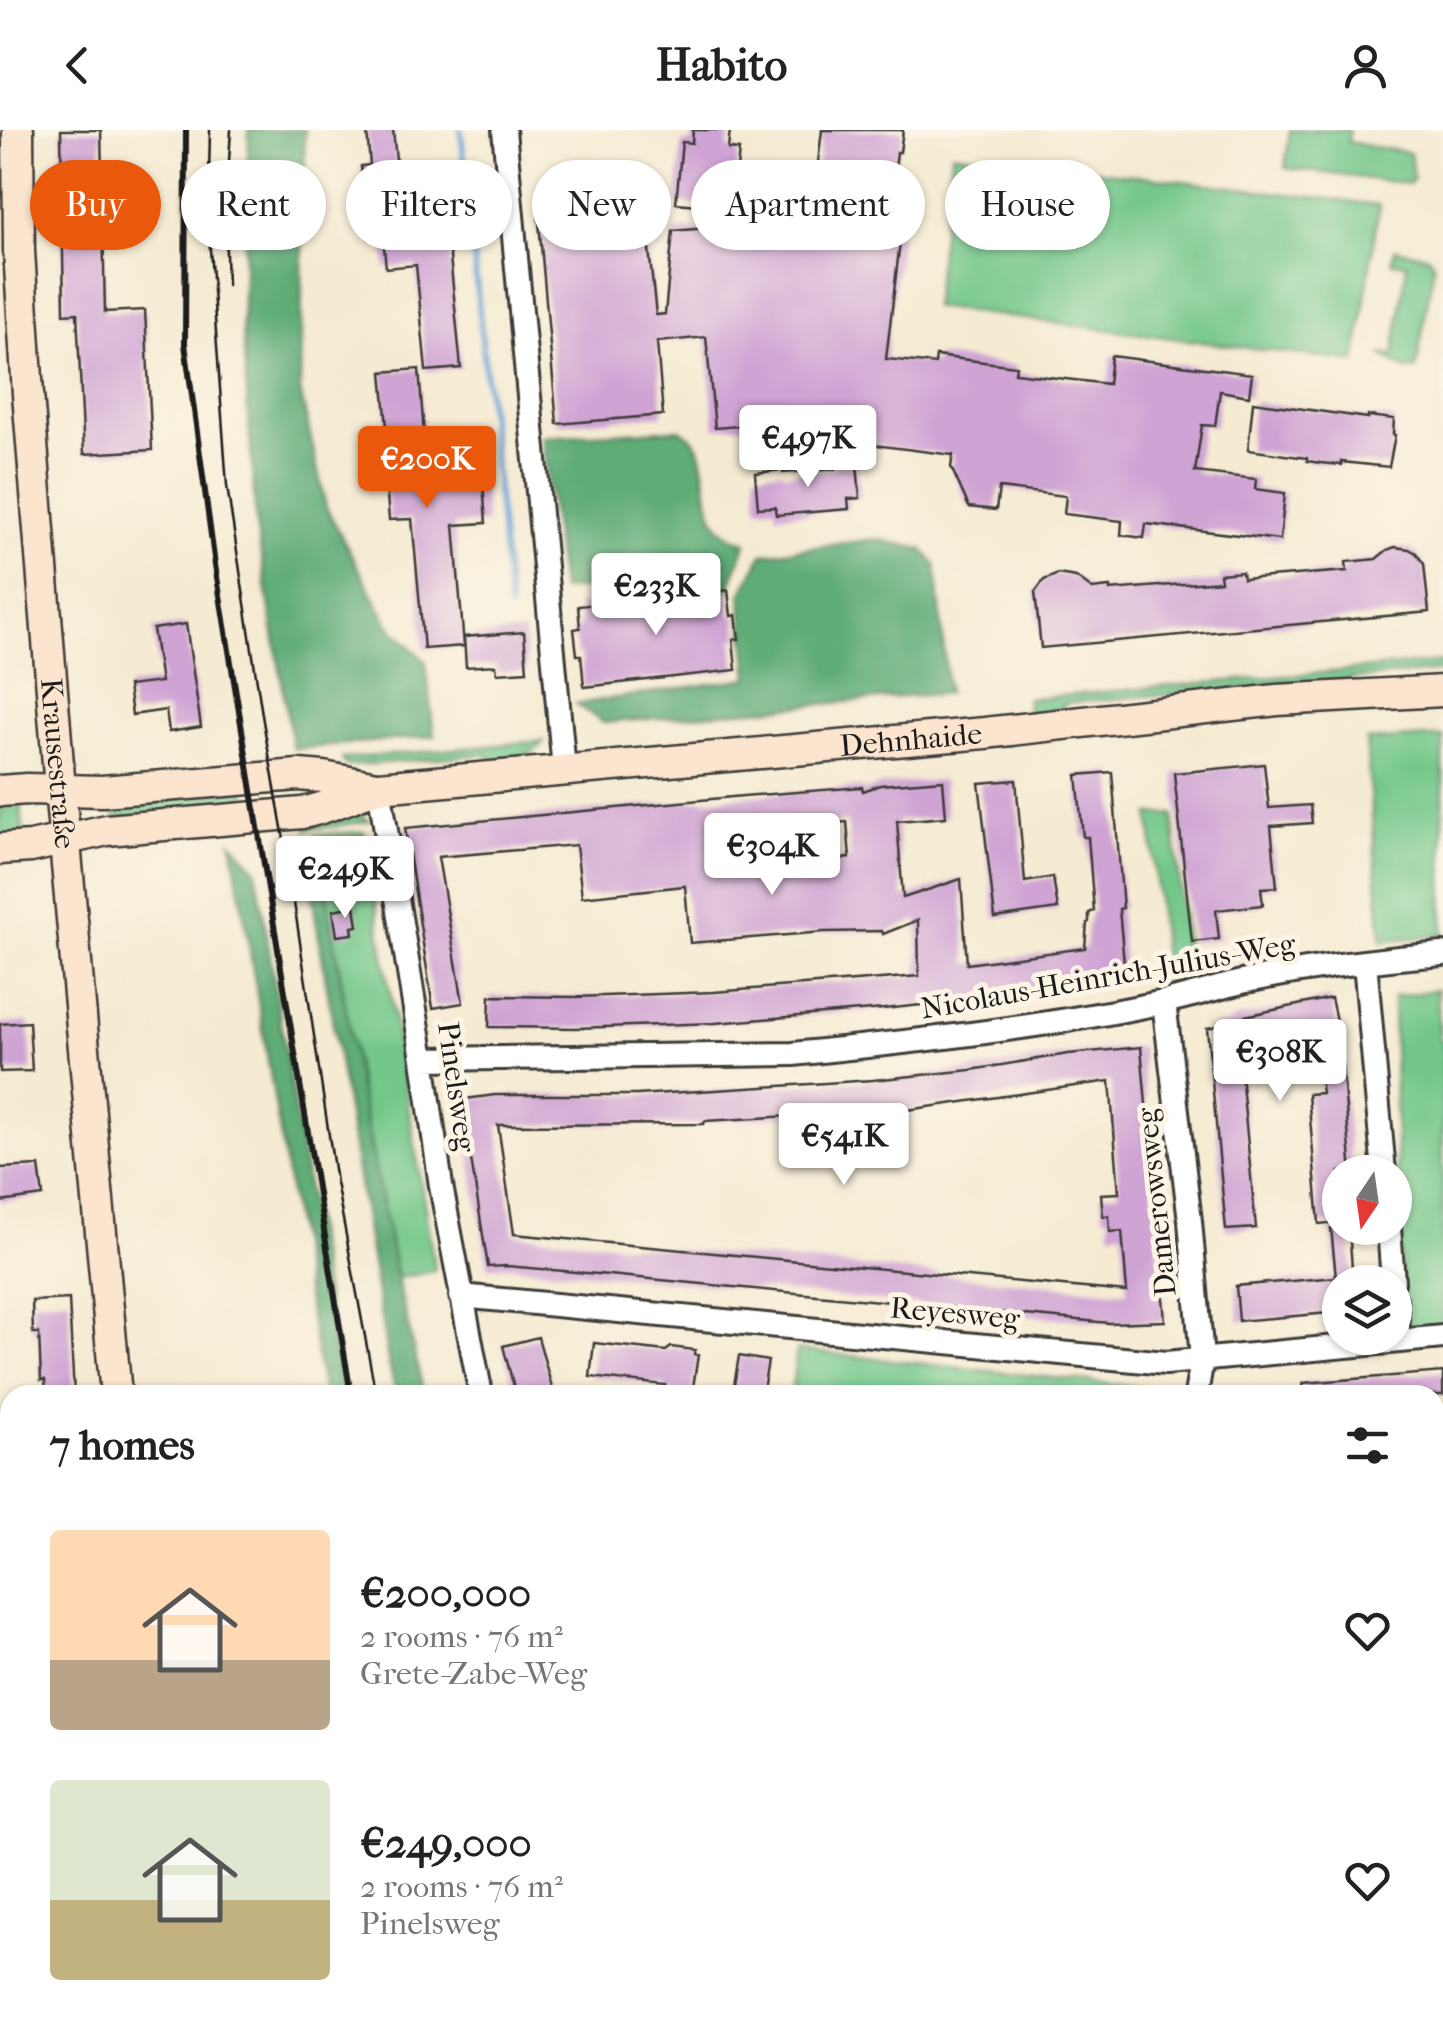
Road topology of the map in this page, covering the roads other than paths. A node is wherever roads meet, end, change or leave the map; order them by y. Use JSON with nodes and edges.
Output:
{"nodes":[{"id":1,"x":18,"y":130,"type":"edge"},
{"id":2,"x":504,"y":130,"type":"edge"},
{"id":3,"x":10,"y":249,"type":"edge"},
{"id":4,"x":1443,"y":692,"type":"edge"},
{"id":5,"x":564,"y":769,"type":"junction"},
{"id":6,"x":380,"y":787,"type":"junction"},
{"id":7,"x":60,"y":789,"type":"junction"},
{"id":8,"x":0,"y":791,"type":"edge"},
{"id":9,"x":65,"y":838,"type":"junction"},
{"id":10,"x":0,"y":849,"type":"edge"},
{"id":11,"x":1443,"y":954,"type":"edge"},
{"id":12,"x":1365,"y":962,"type":"junction"},
{"id":13,"x":1164,"y":1002,"type":"junction"},
{"id":14,"x":423,"y":1058,"type":"junction"},
{"id":15,"x":1382,"y":1155,"type":"edge"},
{"id":16,"x":460,"y":1296,"type":"junction"},
{"id":17,"x":1443,"y":1336,"type":"edge"},
{"id":18,"x":1412,"y":1339,"type":"edge"},
{"id":19,"x":1322,"y":1347,"type":"edge"},
{"id":20,"x":1202,"y":1359,"type":"junction"},
{"id":21,"x":115,"y":1385,"type":"edge"},
{"id":22,"x":479,"y":1385,"type":"edge"},
{"id":23,"x":1198,"y":1385,"type":"edge"}],
"edges":[{"from":1,"to":3,"type":"main road","name":"Krausestraße"},
{"from":2,"to":5,"type":"street"},
{"from":3,"to":7,"type":"main road","name":"Krausestraße"},
{"from":4,"to":5,"type":"main road","name":"Dehnhaide"},
{"from":5,"to":6,"type":"main road","name":"Dehnhaide"},
{"from":6,"to":7,"type":"main road","name":"Dehnhaide"},
{"from":6,"to":9,"type":"main road","name":"Dehnhaide"},
{"from":6,"to":14,"type":"street","name":"Pinelsweg"},
{"from":7,"to":8,"type":"main road","name":"Dehnhaide"},
{"from":7,"to":9,"type":"main road","name":"Krausestraße"},
{"from":9,"to":10,"type":"main road","name":"Dehnhaide"},
{"from":9,"to":21,"type":"main road","name":"Krausestraße"},
{"from":11,"to":12,"type":"street","name":"Nicolaus-Heinrich-Julius-Weg"},
{"from":12,"to":13,"type":"street","name":"Nicolaus-Heinrich-Julius-Weg"},
{"from":12,"to":15,"type":"street"},
{"from":13,"to":14,"type":"street","name":"Nicolaus-Heinrich-Julius-Weg"},
{"from":13,"to":20,"type":"street","name":"Damerowsweg"},
{"from":14,"to":16,"type":"street","name":"Pinelsweg"},
{"from":16,"to":20,"type":"street","name":"Reyesweg"},
{"from":16,"to":22,"type":"street","name":"Pinelsweg"},
{"from":17,"to":18,"type":"street","name":"Reyesweg"},
{"from":19,"to":20,"type":"street","name":"Reyesweg"},
{"from":20,"to":23,"type":"street","name":"Damerowsweg"}]}
